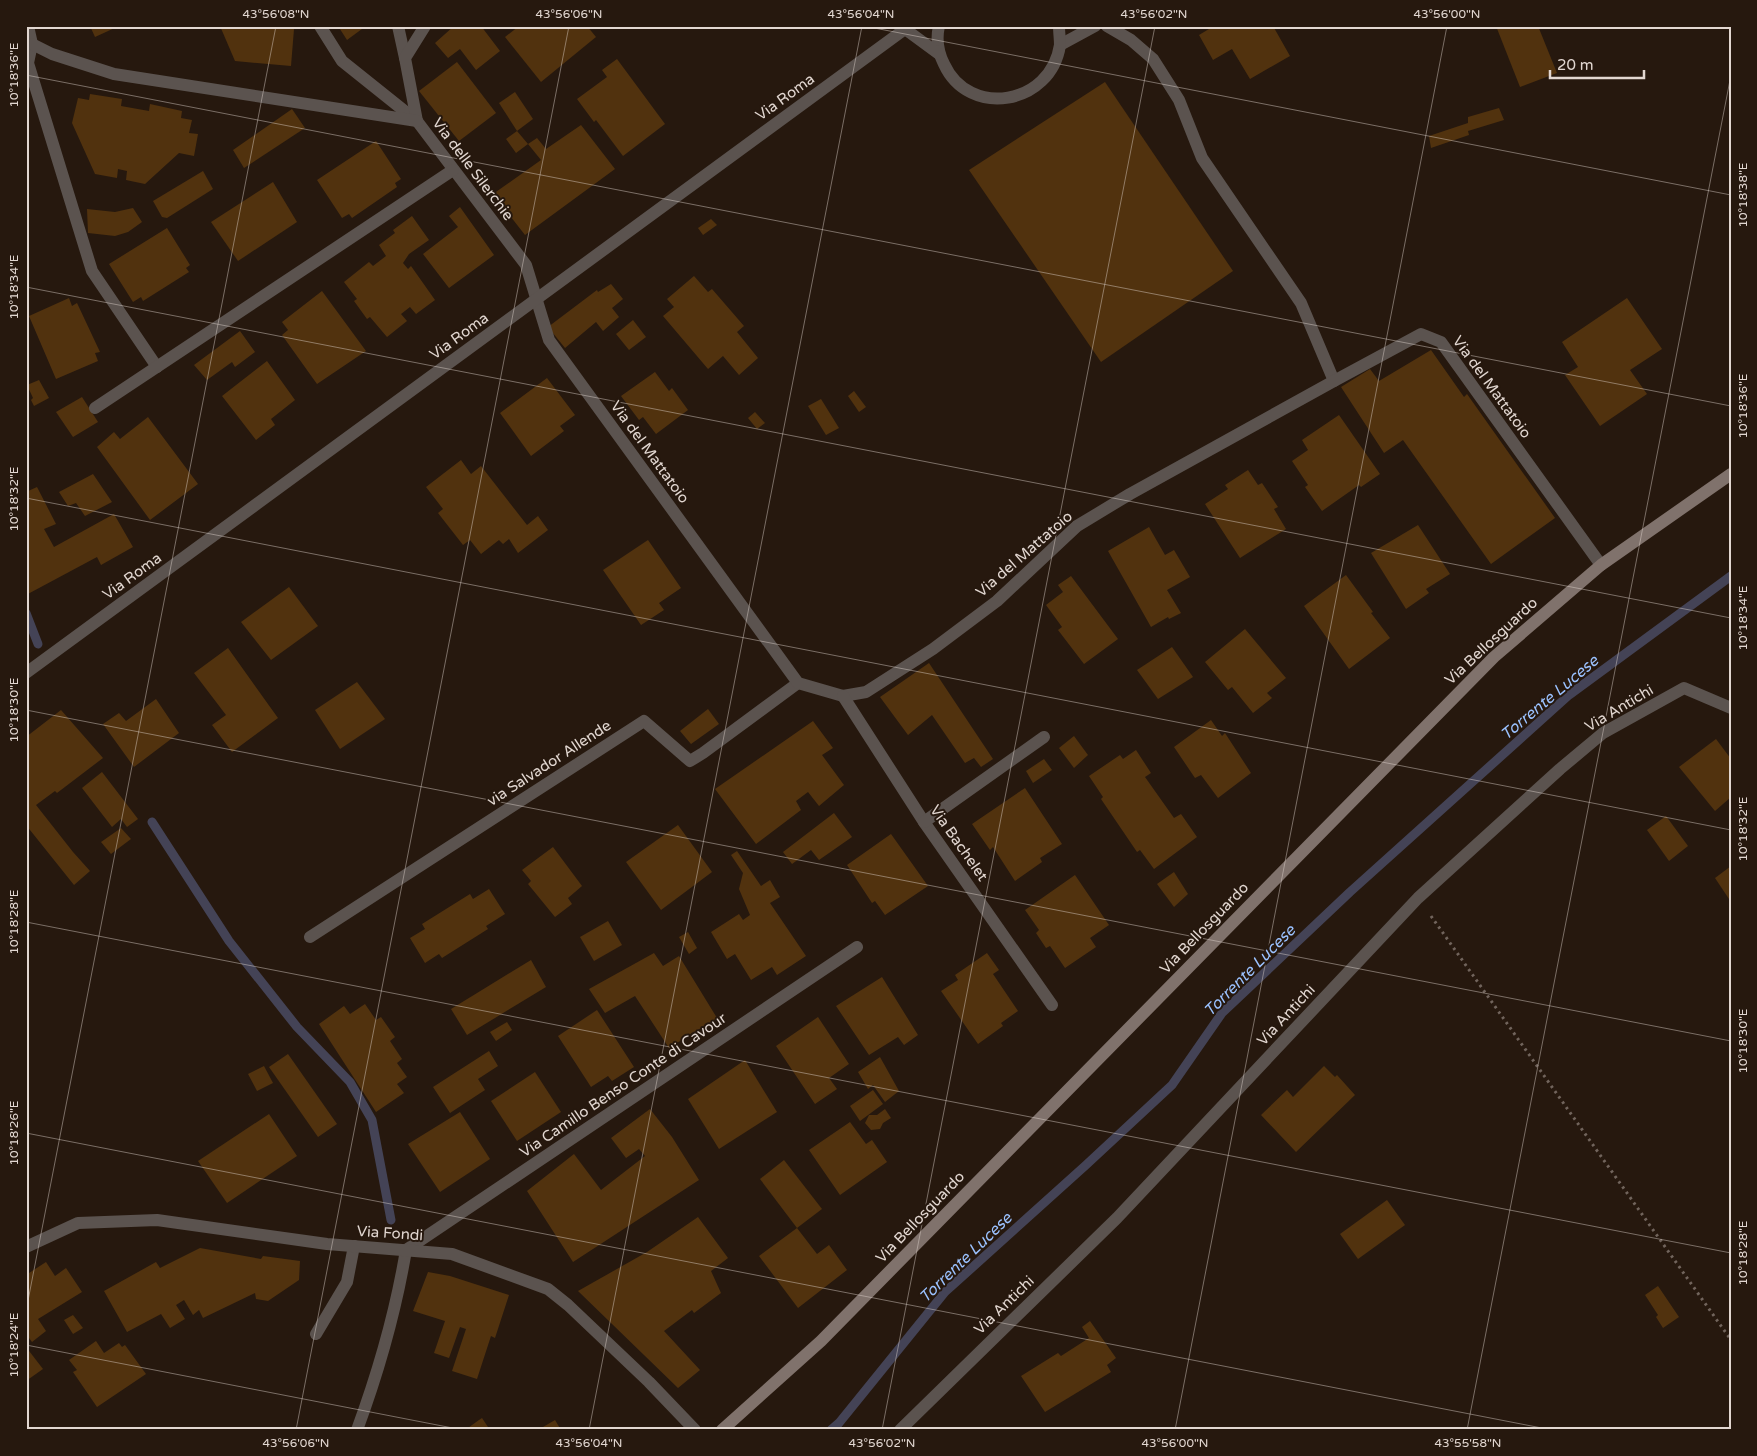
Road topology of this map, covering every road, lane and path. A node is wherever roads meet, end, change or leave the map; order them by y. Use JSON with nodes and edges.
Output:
{"nodes":[{"id":1,"x":28,"y":26,"type":"edge"},
{"id":2,"x":320,"y":26,"type":"edge"},
{"id":3,"x":398,"y":26,"type":"edge"},
{"id":4,"x":425,"y":26,"type":"edge"},
{"id":5,"x":939,"y":26,"type":"edge"},
{"id":6,"x":1059,"y":26,"type":"edge"},
{"id":7,"x":1095,"y":26,"type":"edge"},
{"id":8,"x":1107,"y":26,"type":"edge"},
{"id":9,"x":908,"y":28,"type":"edge"},
{"id":10,"x":32,"y":44,"type":"junction"},
{"id":11,"x":1060,"y":45,"type":"junction"},
{"id":12,"x":939,"y":54,"type":"junction"},
{"id":13,"x":404,"y":58,"type":"junction"},
{"id":14,"x":417,"y":121,"type":"junction"},
{"id":15,"x":453,"y":170,"type":"junction"},
{"id":16,"x":536,"y":300,"type":"junction"},
{"id":17,"x":157,"y":367,"type":"junction"},
{"id":18,"x":1334,"y":381,"type":"junction"},
{"id":19,"x":95,"y":408,"type":"dead end"},
{"id":20,"x":1731,"y":474,"type":"edge"},
{"id":21,"x":1601,"y":565,"type":"junction"},
{"id":22,"x":26,"y":673,"type":"edge"},
{"id":23,"x":798,"y":683,"type":"junction"},
{"id":24,"x":843,"y":696,"type":"junction"},
{"id":25,"x":1731,"y":708,"type":"edge"},
{"id":26,"x":1044,"y":736,"type":"dead end"},
{"id":27,"x":924,"y":822,"type":"junction"},
{"id":28,"x":1418,"y":898,"type":"junction"},
{"id":29,"x":310,"y":937,"type":"dead end"},
{"id":30,"x":857,"y":947,"type":"dead end"},
{"id":31,"x":1052,"y":1005,"type":"dead end"},
{"id":32,"x":354,"y":1246,"type":"junction"},
{"id":33,"x":26,"y":1247,"type":"edge"},
{"id":34,"x":406,"y":1250,"type":"junction"},
{"id":35,"x":316,"y":1334,"type":"dead end"},
{"id":36,"x":1731,"y":1340,"type":"edge"},
{"id":37,"x":357,"y":1430,"type":"edge"},
{"id":38,"x":695,"y":1430,"type":"edge"},
{"id":39,"x":722,"y":1430,"type":"edge"},
{"id":40,"x":900,"y":1430,"type":"edge"}],
"edges":[{"from":1,"to":10,"type":"street"},
{"from":2,"to":14,"type":"street"},
{"from":3,"to":13,"type":"street","name":"Via delle Silerchie"},
{"from":4,"to":13,"type":"street"},
{"from":5,"to":12,"type":"street"},
{"from":6,"to":11,"type":"street"},
{"from":7,"to":11,"type":"street"},
{"from":8,"to":18,"type":"street"},
{"from":9,"to":12,"type":"street"},
{"from":9,"to":16,"type":"street","name":"Via Roma"},
{"from":10,"to":14,"type":"street"},
{"from":10,"to":17,"type":"street"},
{"from":11,"to":12,"type":"street"},
{"from":13,"to":14,"type":"street","name":"Via delle Silerchie"},
{"from":14,"to":15,"type":"street","name":"Via delle Silerchie"},
{"from":15,"to":16,"type":"street","name":"Via delle Silerchie"},
{"from":15,"to":17,"type":"street"},
{"from":16,"to":22,"type":"street","name":"Via Roma"},
{"from":16,"to":23,"type":"street","name":"Via del Mattatoio"},
{"from":17,"to":19,"type":"street"},
{"from":18,"to":21,"type":"street","name":"Via del Mattatoio"},
{"from":18,"to":24,"type":"street","name":"Via del Mattatoio"},
{"from":20,"to":21,"type":"main road","name":"Via Bellosguardo"},
{"from":21,"to":39,"type":"main road","name":"Via Bellosguardo"},
{"from":23,"to":24,"type":"street","name":"Via del Mattatoio"},
{"from":23,"to":29,"type":"street","name":"via Salvador Allende"},
{"from":24,"to":27,"type":"street","name":"Via Bachelet"},
{"from":25,"to":28,"type":"street","name":"Via Antichi"},
{"from":26,"to":27,"type":"street"},
{"from":27,"to":31,"type":"street","name":"Via Bachelet"},
{"from":28,"to":36,"type":"path"},
{"from":28,"to":40,"type":"street","name":"Via Antichi"},
{"from":30,"to":34,"type":"street","name":"Via Camillo Benso Conte di Cavour"},
{"from":32,"to":33,"type":"street","name":"Via Fondi"},
{"from":32,"to":34,"type":"street","name":"Via Fondi"},
{"from":32,"to":35,"type":"street"},
{"from":34,"to":37,"type":"street"},
{"from":34,"to":38,"type":"street","name":"Via Fondi"}]}
